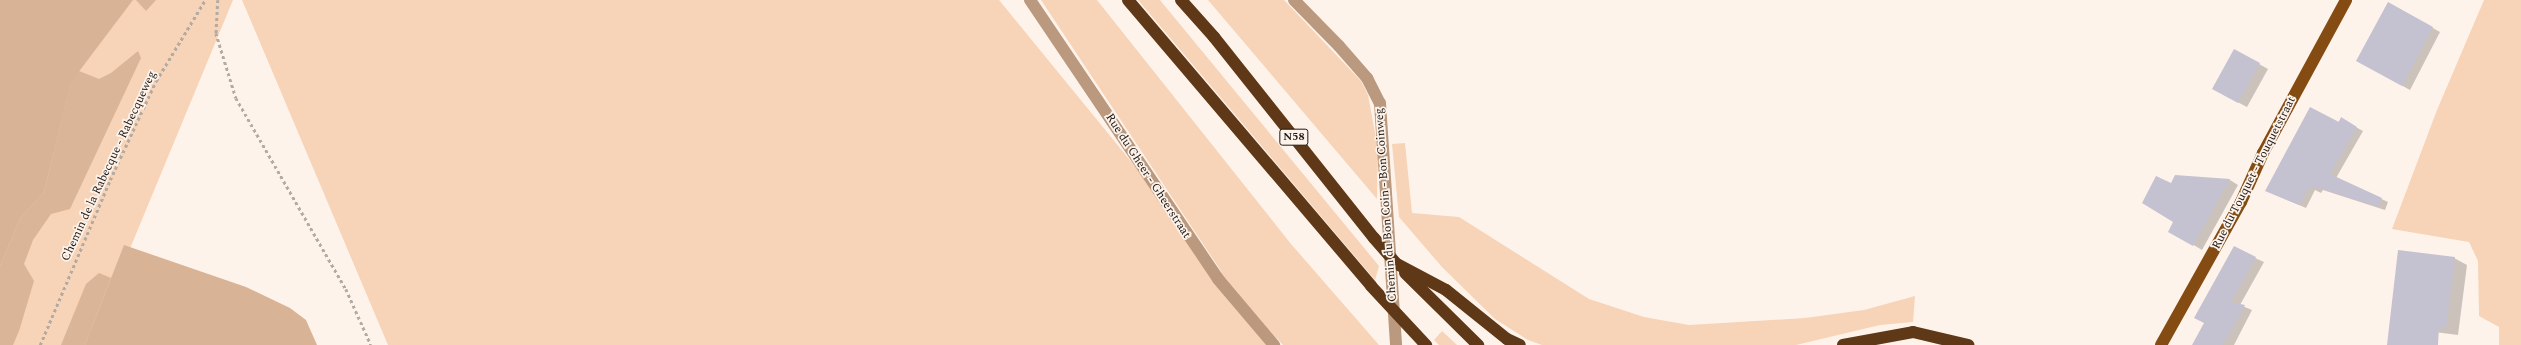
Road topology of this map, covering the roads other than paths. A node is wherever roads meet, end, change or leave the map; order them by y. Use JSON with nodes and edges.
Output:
{"nodes":[{"id":1,"x":1030,"y":0,"type":"edge"},
{"id":2,"x":1128,"y":0,"type":"edge"},
{"id":3,"x":1181,"y":0,"type":"edge"},
{"id":4,"x":1294,"y":0,"type":"edge"},
{"id":5,"x":2346,"y":0,"type":"edge"},
{"id":6,"x":1397,"y":264,"type":"junction"},
{"id":7,"x":1274,"y":345,"type":"edge"},
{"id":8,"x":1396,"y":345,"type":"edge"},
{"id":9,"x":1426,"y":345,"type":"edge"},
{"id":10,"x":1478,"y":345,"type":"edge"},
{"id":11,"x":1520,"y":345,"type":"edge"},
{"id":12,"x":1843,"y":345,"type":"edge"},
{"id":13,"x":1968,"y":345,"type":"edge"},
{"id":14,"x":2161,"y":345,"type":"edge"}],
"edges":[{"from":1,"to":7,"type":"street","name":"Rue du Gheer - Gheerstraat"},
{"from":2,"to":9,"type":"highway","bridge":true},
{"from":3,"to":6,"type":"highway","number":"N58","bridge":true},
{"from":4,"to":8,"type":"street","name":"Chemin du Bon Coin - Bon Coinweg"},
{"from":5,"to":14,"type":"main road","name":"Rue du Touquet - Touquetstraat"},
{"from":6,"to":10,"type":"highway","number":"N58"},
{"from":6,"to":11,"type":"highway"},
{"from":12,"to":13,"type":"highway"}]}
